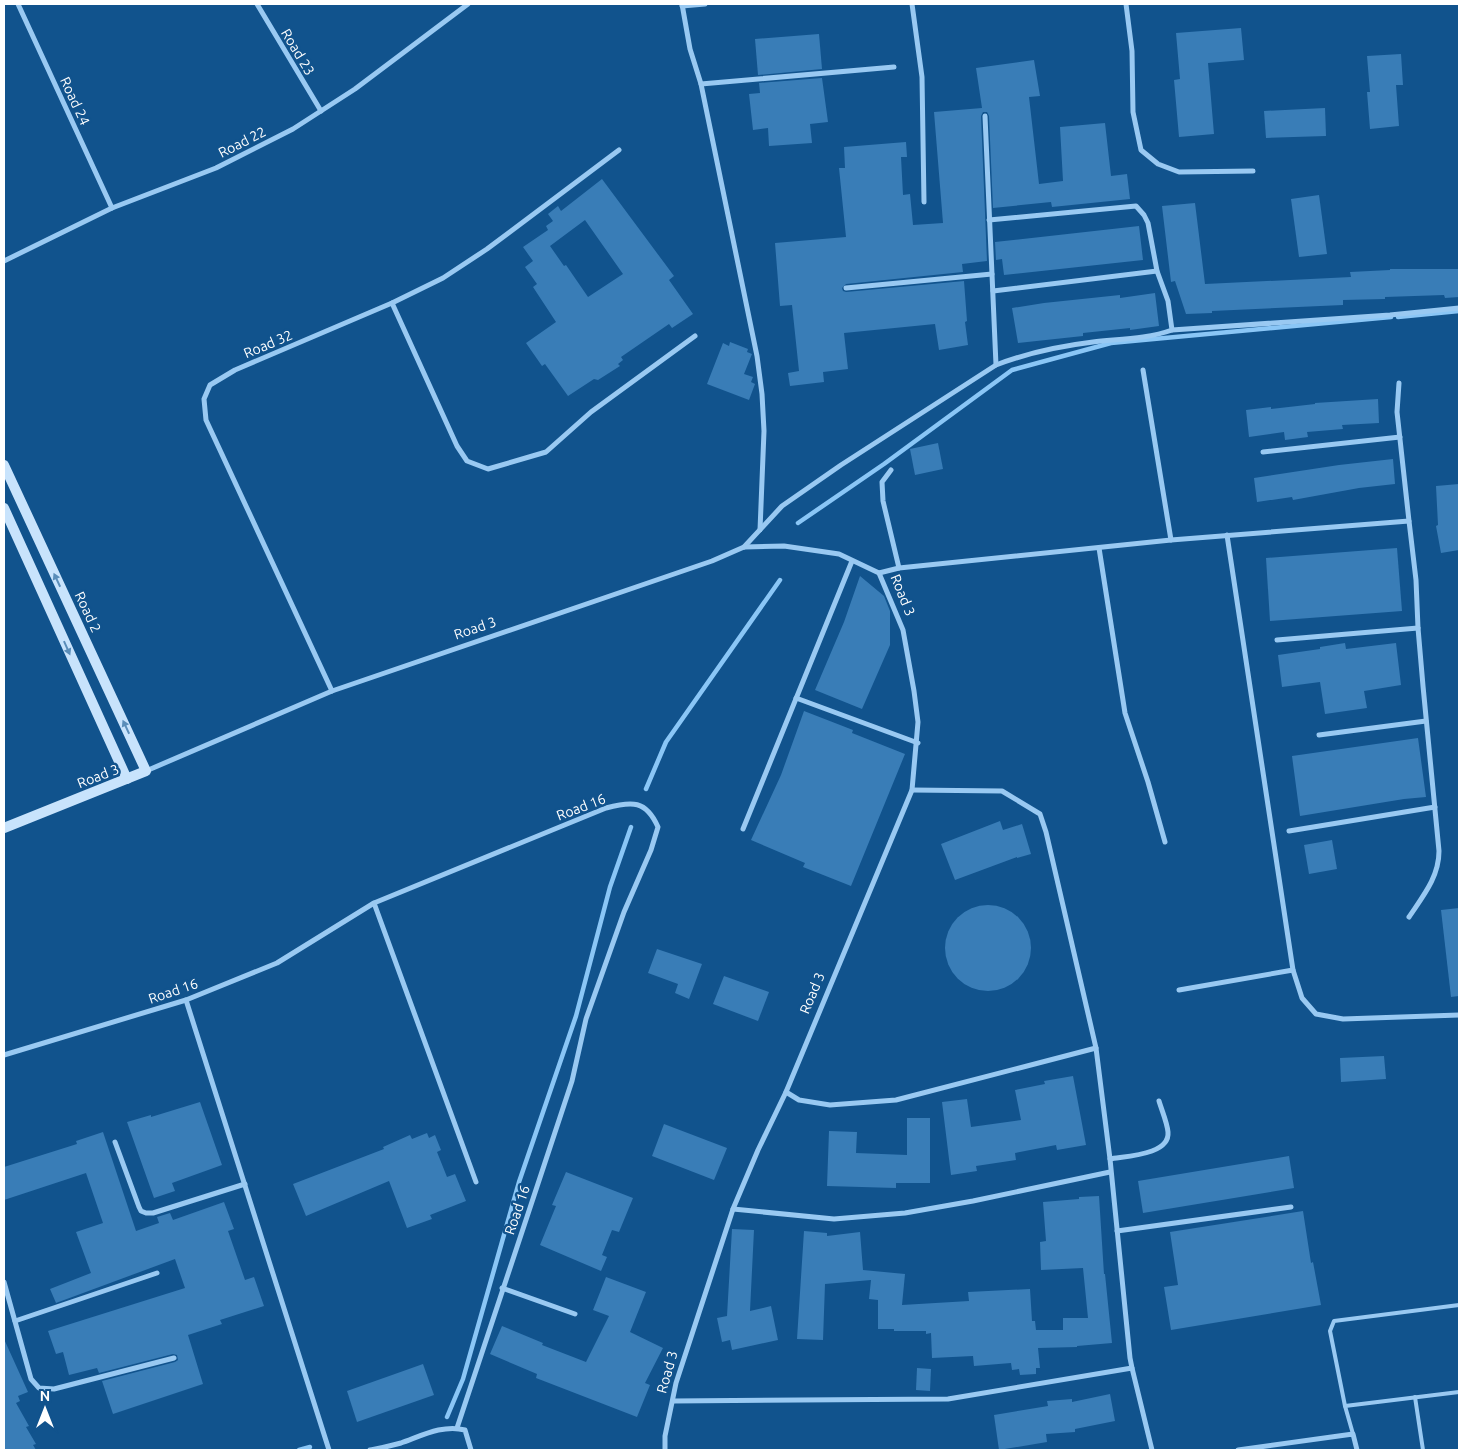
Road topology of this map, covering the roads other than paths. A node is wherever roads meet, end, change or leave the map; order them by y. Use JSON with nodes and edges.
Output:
{"nodes":[{"id":1,"x":18,"y":4,"type":"edge"},
{"id":2,"x":257,"y":4,"type":"edge"},
{"id":3,"x":468,"y":4,"type":"edge"},
{"id":4,"x":705,"y":4,"type":"edge"},
{"id":5,"x":912,"y":4,"type":"edge"},
{"id":6,"x":1126,"y":4,"type":"edge"},
{"id":7,"x":682,"y":5,"type":"edge"},
{"id":8,"x":894,"y":67,"type":"dead end"},
{"id":9,"x":701,"y":84,"type":"junction"},
{"id":10,"x":321,"y":111,"type":"junction"},
{"id":11,"x":985,"y":116,"type":"dead end"},
{"id":12,"x":619,"y":150,"type":"dead end"},
{"id":13,"x":1253,"y":171,"type":"dead end"},
{"id":14,"x":924,"y":202,"type":"dead end"},
{"id":15,"x":112,"y":208,"type":"junction"},
{"id":16,"x":989,"y":220,"type":"junction"},
{"id":17,"x":4,"y":261,"type":"edge"},
{"id":18,"x":1157,"y":271,"type":"junction"},
{"id":19,"x":992,"y":274,"type":"junction"},
{"id":20,"x":846,"y":288,"type":"dead end"},
{"id":21,"x":993,"y":291,"type":"junction"},
{"id":22,"x":392,"y":303,"type":"junction"},
{"id":23,"x":1459,"y":308,"type":"edge"},
{"id":24,"x":1172,"y":330,"type":"junction"},
{"id":25,"x":695,"y":336,"type":"dead end"},
{"id":26,"x":996,"y":364,"type":"junction"},
{"id":27,"x":1143,"y":370,"type":"dead end"},
{"id":28,"x":1399,"y":383,"type":"dead end"},
{"id":29,"x":1400,"y":437,"type":"junction"},
{"id":30,"x":1263,"y":452,"type":"dead end"},
{"id":31,"x":4,"y":465,"type":"edge"},
{"id":32,"x":891,"y":470,"type":"dead end"},
{"id":33,"x":4,"y":508,"type":"edge"},
{"id":34,"x":1409,"y":521,"type":"junction"},
{"id":35,"x":760,"y":530,"type":"junction"},
{"id":36,"x":1227,"y":535,"type":"junction"},
{"id":37,"x":1171,"y":540,"type":"junction"},
{"id":38,"x":744,"y":548,"type":"junction"},
{"id":39,"x":1099,"y":548,"type":"junction"},
{"id":40,"x":852,"y":561,"type":"junction"},
{"id":41,"x":900,"y":568,"type":"junction"},
{"id":42,"x":879,"y":573,"type":"junction"},
{"id":43,"x":1418,"y":628,"type":"junction"},
{"id":44,"x":1277,"y":640,"type":"dead end"},
{"id":45,"x":332,"y":691,"type":"junction"},
{"id":46,"x":796,"y":698,"type":"junction"},
{"id":47,"x":1426,"y":721,"type":"junction"},
{"id":48,"x":1319,"y":735,"type":"dead end"},
{"id":49,"x":918,"y":743,"type":"junction"},
{"id":50,"x":146,"y":771,"type":"junction"},
{"id":51,"x":127,"y":779,"type":"junction"},
{"id":52,"x":912,"y":790,"type":"junction"},
{"id":53,"x":1435,"y":807,"type":"junction"},
{"id":54,"x":4,"y":828,"type":"edge"},
{"id":55,"x":743,"y":829,"type":"dead end"},
{"id":56,"x":1289,"y":831,"type":"dead end"},
{"id":57,"x":1165,"y":842,"type":"dead end"},
{"id":58,"x":374,"y":903,"type":"junction"},
{"id":59,"x":1409,"y":917,"type":"dead end"},
{"id":60,"x":1293,"y":970,"type":"junction"},
{"id":61,"x":1179,"y":990,"type":"dead end"},
{"id":62,"x":186,"y":1000,"type":"junction"},
{"id":63,"x":1459,"y":1015,"type":"edge"},
{"id":64,"x":1096,"y":1048,"type":"junction"},
{"id":65,"x":4,"y":1056,"type":"edge"},
{"id":66,"x":786,"y":1092,"type":"junction"},
{"id":67,"x":1159,"y":1101,"type":"dead end"},
{"id":68,"x":115,"y":1142,"type":"dead end"},
{"id":69,"x":1110,"y":1159,"type":"junction"},
{"id":70,"x":1110,"y":1172,"type":"junction"},
{"id":71,"x":476,"y":1182,"type":"dead end"},
{"id":72,"x":245,"y":1184,"type":"junction"},
{"id":73,"x":1291,"y":1207,"type":"dead end"},
{"id":74,"x":733,"y":1209,"type":"junction"},
{"id":75,"x":1117,"y":1231,"type":"junction"},
{"id":76,"x":158,"y":1273,"type":"dead end"},
{"id":77,"x":4,"y":1282,"type":"edge"},
{"id":78,"x":502,"y":1288,"type":"junction"},
{"id":79,"x":1459,"y":1305,"type":"edge"},
{"id":80,"x":575,"y":1314,"type":"dead end"},
{"id":81,"x":15,"y":1321,"type":"junction"},
{"id":82,"x":174,"y":1358,"type":"dead end"},
{"id":83,"x":1132,"y":1368,"type":"junction"},
{"id":84,"x":1459,"y":1392,"type":"edge"},
{"id":85,"x":1416,"y":1396,"type":"junction"},
{"id":86,"x":672,"y":1401,"type":"junction"},
{"id":87,"x":1345,"y":1406,"type":"junction"},
{"id":88,"x":456,"y":1428,"type":"junction"},
{"id":89,"x":1353,"y":1434,"type":"junction"},
{"id":90,"x":329,"y":1450,"type":"edge"},
{"id":91,"x":370,"y":1450,"type":"edge"},
{"id":92,"x":471,"y":1450,"type":"edge"},
{"id":93,"x":665,"y":1450,"type":"edge"},
{"id":94,"x":1152,"y":1450,"type":"edge"},
{"id":95,"x":1239,"y":1450,"type":"edge"},
{"id":96,"x":1357,"y":1450,"type":"edge"},
{"id":97,"x":1423,"y":1450,"type":"edge"}],
"edges":[{"from":1,"to":15,"type":"street","name":"Road 24"},
{"from":2,"to":10,"type":"street","name":"Road 23"},
{"from":3,"to":10,"type":"street","name":"Road 22"},
{"from":4,"to":7,"type":"street"},
{"from":5,"to":14,"type":"street"},
{"from":6,"to":13,"type":"street"},
{"from":7,"to":9,"type":"street"},
{"from":8,"to":9,"type":"street"},
{"from":9,"to":35,"type":"street"},
{"from":10,"to":15,"type":"street","name":"Road 22"},
{"from":11,"to":16,"type":"street"},
{"from":12,"to":22,"type":"street","name":"Road 32"},
{"from":15,"to":17,"type":"street","name":"Road 22"},
{"from":16,"to":18,"type":"street"},
{"from":16,"to":19,"type":"street"},
{"from":18,"to":21,"type":"street"},
{"from":18,"to":24,"type":"street"},
{"from":19,"to":20,"type":"street"},
{"from":19,"to":21,"type":"street"},
{"from":21,"to":26,"type":"street"},
{"from":22,"to":25,"type":"street"},
{"from":22,"to":45,"type":"street","name":"Road 32"},
{"from":23,"to":24,"type":"street"},
{"from":24,"to":26,"type":"street"},
{"from":26,"to":35,"type":"street"},
{"from":27,"to":37,"type":"street"},
{"from":28,"to":29,"type":"street"},
{"from":29,"to":30,"type":"street"},
{"from":29,"to":34,"type":"street"},
{"from":50,"to":31,"type":"street","name":"Road 2","one_way":true},
{"from":32,"to":41,"type":"street"},
{"from":33,"to":51,"type":"street","one_way":true},
{"from":34,"to":36,"type":"street"},
{"from":34,"to":43,"type":"street"},
{"from":35,"to":38,"type":"street"},
{"from":36,"to":37,"type":"street"},
{"from":36,"to":60,"type":"street"},
{"from":37,"to":39,"type":"street"},
{"from":38,"to":40,"type":"street","name":"Road 3"},
{"from":38,"to":45,"type":"street","name":"Road 3"},
{"from":39,"to":41,"type":"street"},
{"from":39,"to":57,"type":"street"},
{"from":40,"to":42,"type":"street","name":"Road 3"},
{"from":40,"to":46,"type":"street"},
{"from":41,"to":42,"type":"street"},
{"from":42,"to":49,"type":"street","name":"Road 3"},
{"from":43,"to":44,"type":"street"},
{"from":43,"to":47,"type":"street"},
{"from":45,"to":50,"type":"street","name":"Road 3"},
{"from":46,"to":49,"type":"street"},
{"from":46,"to":55,"type":"street"},
{"from":47,"to":48,"type":"street"},
{"from":47,"to":53,"type":"street"},
{"from":49,"to":52,"type":"street","name":"Road 3"},
{"from":50,"to":51,"type":"street","name":"Road 3"},
{"from":51,"to":54,"type":"street","name":"Road 3"},
{"from":52,"to":64,"type":"street"},
{"from":52,"to":66,"type":"street","name":"Road 3"},
{"from":53,"to":56,"type":"street"},
{"from":53,"to":59,"type":"street"},
{"from":58,"to":62,"type":"street","name":"Road 16"},
{"from":58,"to":71,"type":"street"},
{"from":58,"to":78,"type":"street","name":"Road 16"},
{"from":60,"to":61,"type":"street"},
{"from":60,"to":63,"type":"street"},
{"from":62,"to":65,"type":"street","name":"Road 16"},
{"from":62,"to":72,"type":"street"},
{"from":64,"to":66,"type":"street"},
{"from":64,"to":69,"type":"street"},
{"from":66,"to":74,"type":"street","name":"Road 3"},
{"from":67,"to":69,"type":"street"},
{"from":68,"to":72,"type":"street"},
{"from":69,"to":70,"type":"street"},
{"from":70,"to":74,"type":"street"},
{"from":70,"to":75,"type":"street"},
{"from":72,"to":90,"type":"street"},
{"from":73,"to":75,"type":"street"},
{"from":74,"to":86,"type":"street","name":"Road 3"},
{"from":75,"to":83,"type":"street"},
{"from":76,"to":81,"type":"street"},
{"from":77,"to":81,"type":"street"},
{"from":78,"to":80,"type":"street"},
{"from":78,"to":88,"type":"street","name":"Road 16"},
{"from":79,"to":87,"type":"lane"},
{"from":81,"to":82,"type":"street"},
{"from":83,"to":86,"type":"street"},
{"from":83,"to":94,"type":"street"},
{"from":84,"to":85,"type":"lane"},
{"from":85,"to":87,"type":"lane"},
{"from":85,"to":97,"type":"lane"},
{"from":86,"to":93,"type":"street","name":"Road 3"},
{"from":87,"to":89,"type":"lane"},
{"from":88,"to":91,"type":"street"},
{"from":88,"to":92,"type":"street"},
{"from":89,"to":95,"type":"street"},
{"from":89,"to":96,"type":"street"}]}
